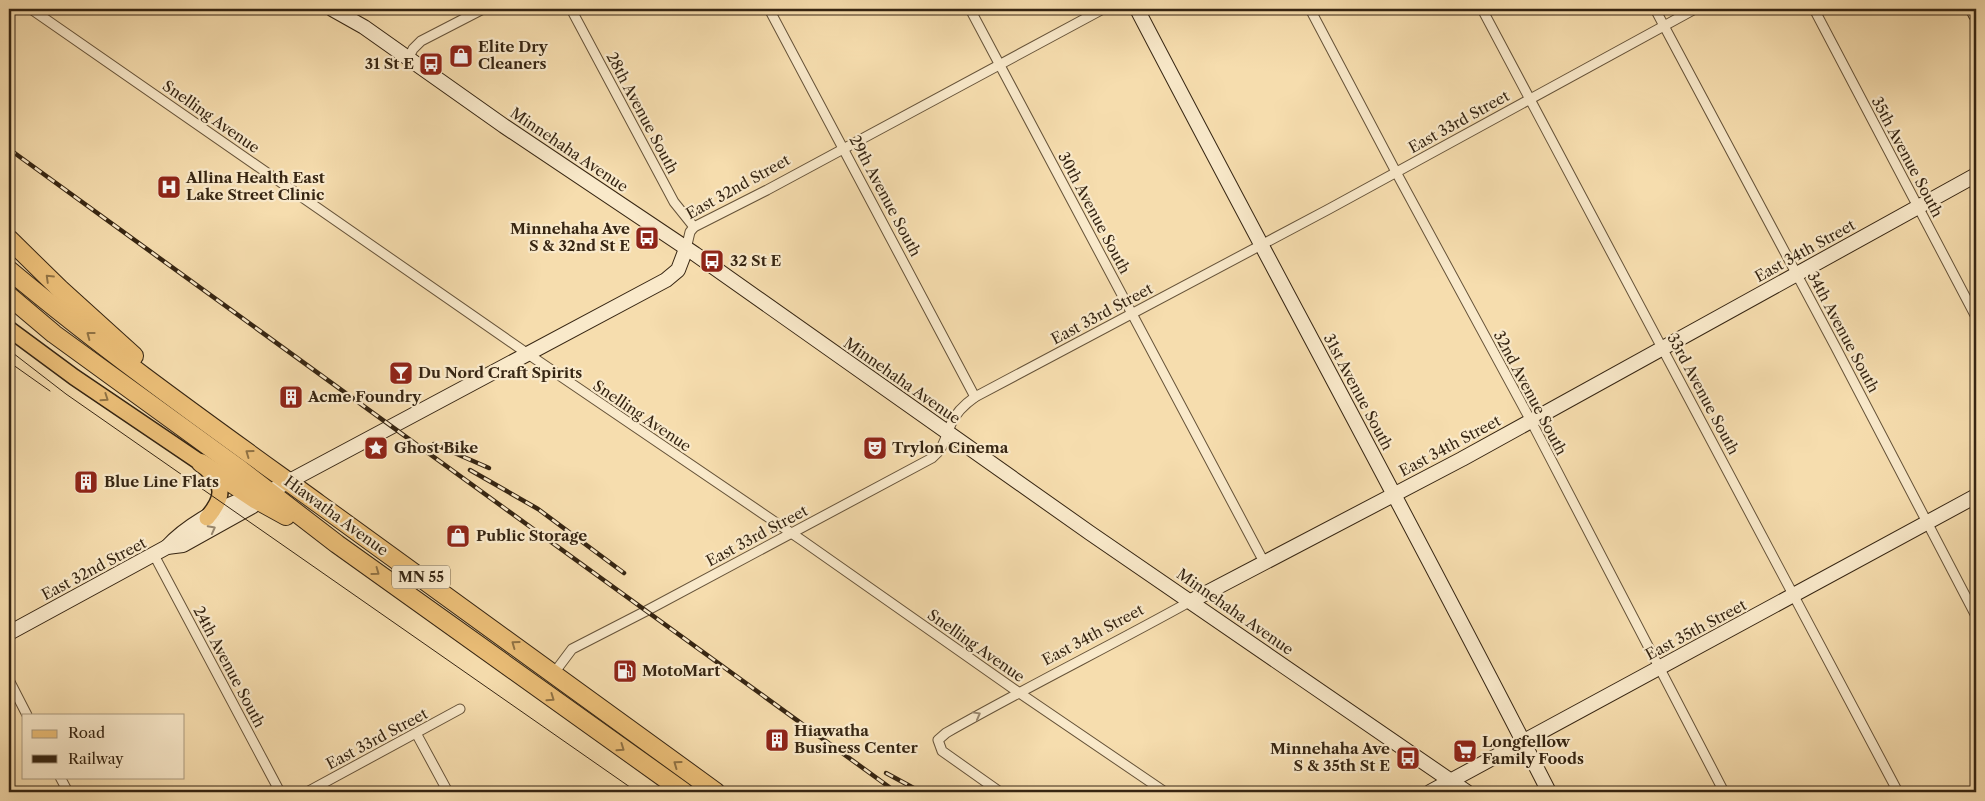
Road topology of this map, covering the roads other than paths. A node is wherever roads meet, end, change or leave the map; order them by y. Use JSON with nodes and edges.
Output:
{"nodes":[{"id":1,"x":31,"y":9,"type":"edge"},
{"id":2,"x":483,"y":9,"type":"edge"},
{"id":3,"x":571,"y":9,"type":"edge"},
{"id":4,"x":769,"y":9,"type":"edge"},
{"id":5,"x":970,"y":9,"type":"edge"},
{"id":6,"x":1103,"y":9,"type":"edge"},
{"id":7,"x":1137,"y":9,"type":"edge"},
{"id":8,"x":1310,"y":9,"type":"edge"},
{"id":9,"x":1482,"y":9,"type":"edge"},
{"id":10,"x":1655,"y":9,"type":"edge"},
{"id":11,"x":1695,"y":9,"type":"edge"},
{"id":12,"x":1814,"y":9,"type":"edge"},
{"id":13,"x":1973,"y":9,"type":"edge"},
{"id":14,"x":340,"y":10,"type":"edge"},
{"id":15,"x":1976,"y":15,"type":"edge"},
{"id":16,"x":1665,"y":26,"type":"junction"},
{"id":17,"x":408,"y":59,"type":"junction"},
{"id":18,"x":1000,"y":64,"type":"junction"},
{"id":19,"x":1531,"y":99,"type":"junction"},
{"id":20,"x":843,"y":147,"type":"junction"},
{"id":21,"x":1396,"y":172,"type":"junction"},
{"id":22,"x":1976,"y":175,"type":"edge"},
{"id":23,"x":1918,"y":206,"type":"junction"},
{"id":24,"x":694,"y":227,"type":"junction"},
{"id":25,"x":9,"y":239,"type":"edge"},
{"id":26,"x":1260,"y":245,"type":"junction"},
{"id":27,"x":686,"y":249,"type":"junction"},
{"id":28,"x":9,"y":270,"type":"edge"},
{"id":29,"x":1797,"y":274,"type":"junction"},
{"id":30,"x":14,"y":300,"type":"edge"},
{"id":31,"x":1132,"y":314,"type":"junction"},
{"id":32,"x":1976,"y":317,"type":"edge"},
{"id":33,"x":9,"y":329,"type":"edge"},
{"id":34,"x":1663,"y":348,"type":"junction"},
{"id":35,"x":528,"y":354,"type":"junction"},
{"id":36,"x":975,"y":397,"type":"junction"},
{"id":37,"x":201,"y":417,"type":"junction"},
{"id":38,"x":1531,"y":421,"type":"junction"},
{"id":39,"x":948,"y":434,"type":"junction"},
{"id":40,"x":201,"y":463,"type":"junction"},
{"id":41,"x":289,"y":482,"type":"junction"},
{"id":42,"x":1395,"y":494,"type":"junction"},
{"id":43,"x":262,"y":496,"type":"junction"},
{"id":44,"x":1976,"y":496,"type":"edge"},
{"id":45,"x":207,"y":518,"type":"junction"},
{"id":46,"x":1928,"y":522,"type":"junction"},
{"id":47,"x":792,"y":534,"type":"junction"},
{"id":48,"x":167,"y":548,"type":"junction"},
{"id":49,"x":154,"y":555,"type":"junction"},
{"id":50,"x":1264,"y":562,"type":"junction"},
{"id":51,"x":1794,"y":596,"type":"junction"},
{"id":52,"x":1191,"y":601,"type":"junction"},
{"id":53,"x":1976,"y":616,"type":"edge"},
{"id":54,"x":9,"y":632,"type":"edge"},
{"id":55,"x":1659,"y":668,"type":"junction"},
{"id":56,"x":554,"y":673,"type":"junction"},
{"id":57,"x":9,"y":680,"type":"edge"},
{"id":58,"x":1018,"y":692,"type":"junction"},
{"id":59,"x":460,"y":710,"type":"dead end"},
{"id":60,"x":26,"y":714,"type":"edge"},
{"id":61,"x":416,"y":733,"type":"junction"},
{"id":62,"x":1524,"y":742,"type":"junction"},
{"id":63,"x":61,"y":778,"type":"edge"},
{"id":64,"x":1451,"y":781,"type":"junction"},
{"id":65,"x":68,"y":792,"type":"edge"},
{"id":66,"x":280,"y":792,"type":"edge"},
{"id":67,"x":306,"y":792,"type":"edge"},
{"id":68,"x":448,"y":792,"type":"edge"},
{"id":69,"x":684,"y":792,"type":"edge"},
{"id":70,"x":716,"y":792,"type":"edge"},
{"id":71,"x":1000,"y":792,"type":"edge"},
{"id":72,"x":1165,"y":792,"type":"edge"},
{"id":73,"x":1430,"y":792,"type":"edge"},
{"id":74,"x":1467,"y":792,"type":"edge"},
{"id":75,"x":1549,"y":792,"type":"edge"},
{"id":76,"x":1724,"y":792,"type":"edge"},
{"id":77,"x":1898,"y":792,"type":"edge"}],
"edges":[{"from":1,"to":35,"type":"street","name":"Snelling Avenue"},
{"from":2,"to":17,"type":"street"},
{"from":3,"to":24,"type":"street","name":"28th Avenue South"},
{"from":4,"to":20,"type":"street","name":"29th Avenue South"},
{"from":5,"to":18,"type":"street","name":"30th Avenue South"},
{"from":6,"to":18,"type":"street","name":"East 32nd Street"},
{"from":7,"to":26,"type":"street","name":"31st Avenue South"},
{"from":8,"to":21,"type":"street","name":"32nd Avenue South"},
{"from":9,"to":19,"type":"street","name":"33rd Avenue South"},
{"from":10,"to":16,"type":"street","name":"34th Avenue South"},
{"from":11,"to":16,"type":"street","name":"East 33rd Street"},
{"from":12,"to":23,"type":"street","name":"35th Avenue South"},
{"from":13,"to":15,"type":"street"},
{"from":14,"to":17,"type":"street","name":"Minnehaha Avenue"},
{"from":16,"to":19,"type":"street","name":"East 33rd Street"},
{"from":16,"to":29,"type":"street","name":"34th Avenue South"},
{"from":17,"to":27,"type":"street","name":"Minnehaha Avenue"},
{"from":18,"to":20,"type":"street","name":"East 32nd Street"},
{"from":18,"to":31,"type":"street","name":"30th Avenue South"},
{"from":19,"to":21,"type":"street","name":"East 33rd Street"},
{"from":19,"to":34,"type":"street","name":"33rd Avenue South"},
{"from":20,"to":24,"type":"street","name":"East 32nd Street"},
{"from":20,"to":36,"type":"street","name":"29th Avenue South"},
{"from":21,"to":26,"type":"street","name":"East 33rd Street"},
{"from":21,"to":38,"type":"street","name":"32nd Avenue South"},
{"from":22,"to":23,"type":"street","name":"East 34th Street"},
{"from":23,"to":29,"type":"street","name":"East 34th Street"},
{"from":23,"to":32,"type":"street","name":"35th Avenue South"},
{"from":24,"to":27,"type":"street","name":"East 32nd Street"},
{"from":37,"to":25,"type":"highway","one_way":true},
{"from":26,"to":31,"type":"street","name":"East 33rd Street"},
{"from":26,"to":42,"type":"street","name":"31st Avenue South"},
{"from":27,"to":35,"type":"street","name":"East 32nd Street"},
{"from":27,"to":39,"type":"street","name":"Minnehaha Avenue"},
{"from":37,"to":28,"type":"highway","name":"Hiawatha Avenue","number":"MN 55","one_way":true},
{"from":29,"to":34,"type":"street","name":"East 34th Street"},
{"from":29,"to":46,"type":"street","name":"34th Avenue South"},
{"from":30,"to":43,"type":"highway","name":"Hiawatha Avenue"},
{"from":31,"to":36,"type":"street","name":"East 33rd Street"},
{"from":31,"to":50,"type":"street","name":"30th Avenue South"},
{"from":33,"to":40,"type":"main road","one_way":true},
{"from":34,"to":38,"type":"street","name":"East 34th Street"},
{"from":34,"to":51,"type":"street","name":"33rd Avenue South"},
{"from":35,"to":41,"type":"street","name":"East 32nd Street"},
{"from":35,"to":47,"type":"street","name":"Snelling Avenue"},
{"from":36,"to":39,"type":"street","name":"East 33rd Street"},
{"from":41,"to":37,"type":"highway","name":"Hiawatha Avenue","number":"MN 55","one_way":true},
{"from":38,"to":42,"type":"street","name":"East 34th Street"},
{"from":38,"to":55,"type":"street","name":"32nd Avenue South"},
{"from":39,"to":47,"type":"street","name":"East 33rd Street"},
{"from":39,"to":52,"type":"street","name":"Minnehaha Avenue"},
{"from":40,"to":43,"type":"highway"},
{"from":40,"to":45,"type":"main road"},
{"from":41,"to":43,"type":"street","name":"East 32nd Street"},
{"from":56,"to":41,"type":"highway","name":"Hiawatha Avenue","number":"MN 55","one_way":true},
{"from":42,"to":50,"type":"street","name":"East 34th Street"},
{"from":42,"to":62,"type":"street","name":"31st Avenue South"},
{"from":43,"to":45,"type":"street","name":"East 32nd Street"},
{"from":48,"to":43,"type":"street","name":"East 32nd Street","one_way":true},
{"from":43,"to":69,"type":"highway","name":"Hiawatha Avenue","number":"MN 55","one_way":true},
{"from":44,"to":46,"type":"street","name":"East 35th Street"},
{"from":45,"to":48,"type":"street","name":"East 32nd Street"},
{"from":46,"to":51,"type":"street","name":"East 35th Street"},
{"from":46,"to":53,"type":"street","name":"34th Avenue South"},
{"from":47,"to":56,"type":"street","name":"East 33rd Street"},
{"from":47,"to":58,"type":"street","name":"Snelling Avenue"},
{"from":48,"to":49,"type":"street","name":"East 32nd Street"},
{"from":49,"to":54,"type":"street","name":"East 32nd Street"},
{"from":49,"to":66,"type":"street","name":"24th Avenue South"},
{"from":50,"to":52,"type":"street","name":"East 34th Street"},
{"from":51,"to":55,"type":"street","name":"East 35th Street"},
{"from":51,"to":77,"type":"street","name":"33rd Avenue South"},
{"from":52,"to":58,"type":"street","name":"East 34th Street"},
{"from":52,"to":64,"type":"street","name":"Minnehaha Avenue"},
{"from":55,"to":62,"type":"street","name":"East 35th Street"},
{"from":55,"to":76,"type":"street","name":"32nd Avenue South"},
{"from":70,"to":56,"type":"highway","name":"Hiawatha Avenue","number":"MN 55","one_way":true},
{"from":57,"to":60,"type":"street"},
{"from":71,"to":58,"type":"street","name":"East 34th Street","one_way":true},
{"from":58,"to":72,"type":"street","name":"Snelling Avenue"},
{"from":59,"to":61,"type":"street","name":"East 33rd Street"},
{"from":61,"to":67,"type":"street","name":"East 33rd Street"},
{"from":61,"to":68,"type":"street"},
{"from":62,"to":64,"type":"street","name":"East 35th Street"},
{"from":62,"to":75,"type":"street","name":"31st Avenue South"},
{"from":63,"to":65,"type":"street"},
{"from":64,"to":73,"type":"street","name":"East 35th Street"},
{"from":64,"to":74,"type":"street","name":"Minnehaha Avenue"}]}
